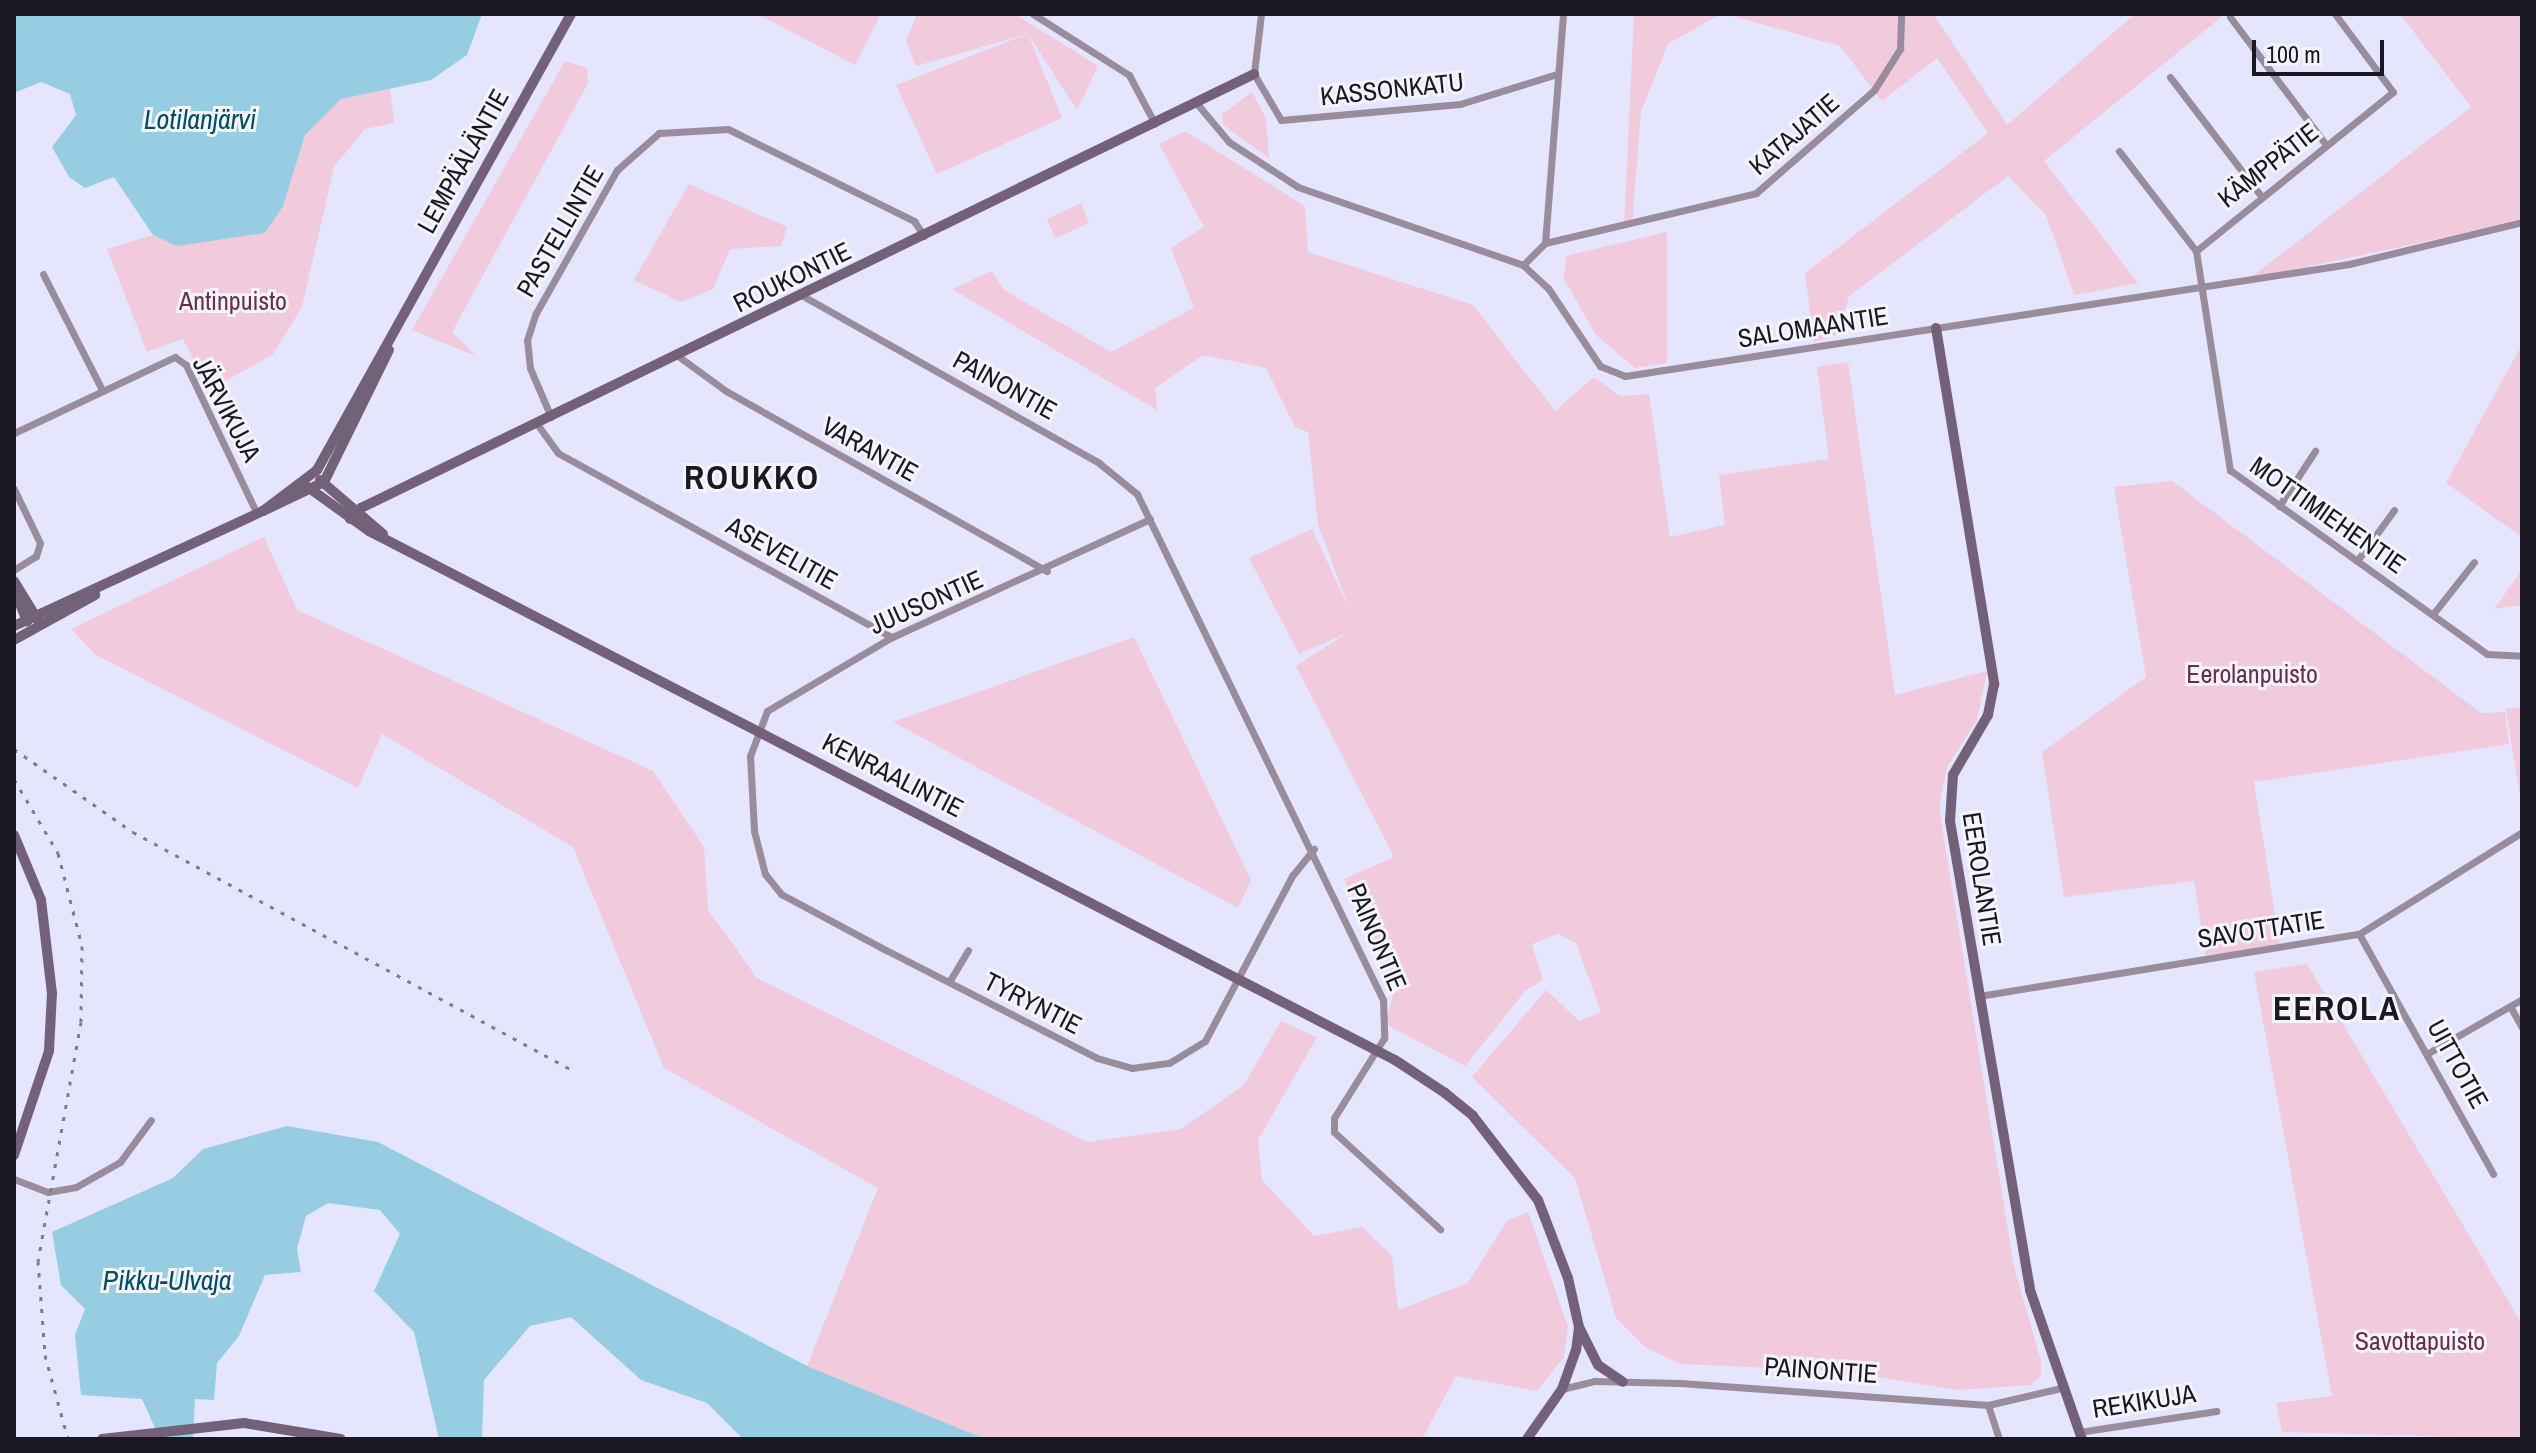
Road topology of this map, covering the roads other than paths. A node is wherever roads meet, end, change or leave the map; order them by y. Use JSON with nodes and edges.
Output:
{"nodes":[{"id":1,"x":571,"y":14,"type":"edge"},
{"id":2,"x":1033,"y":14,"type":"edge"},
{"id":3,"x":1261,"y":14,"type":"edge"},
{"id":4,"x":1563,"y":14,"type":"edge"},
{"id":5,"x":1901,"y":14,"type":"edge"},
{"id":6,"x":2335,"y":14,"type":"edge"},
{"id":7,"x":2230,"y":17,"type":"dead end"},
{"id":8,"x":1254,"y":74,"type":"junction"},
{"id":9,"x":1557,"y":74,"type":"junction"},
{"id":10,"x":2170,"y":77,"type":"dead end"},
{"id":11,"x":1198,"y":105,"type":"junction"},
{"id":12,"x":1155,"y":124,"type":"junction"},
{"id":13,"x":2326,"y":145,"type":"junction"},
{"id":14,"x":2119,"y":151,"type":"dead end"},
{"id":15,"x":2261,"y":196,"type":"junction"},
{"id":16,"x":2522,"y":222,"type":"edge"},
{"id":17,"x":925,"y":237,"type":"junction"},
{"id":18,"x":1545,"y":243,"type":"junction"},
{"id":19,"x":2196,"y":251,"type":"junction"},
{"id":20,"x":1523,"y":265,"type":"junction"},
{"id":21,"x":43,"y":274,"type":"dead end"},
{"id":22,"x":2196,"y":284,"type":"junction"},
{"id":23,"x":803,"y":296,"type":"junction"},
{"id":24,"x":1936,"y":328,"type":"junction"},
{"id":25,"x":396,"y":331,"type":"junction"},
{"id":26,"x":678,"y":356,"type":"junction"},
{"id":27,"x":101,"y":388,"type":"junction"},
{"id":28,"x":551,"y":417,"type":"junction"},
{"id":29,"x":537,"y":424,"type":"junction"},
{"id":30,"x":14,"y":433,"type":"edge"},
{"id":31,"x":2315,"y":451,"type":"dead end"},
{"id":32,"x":324,"y":482,"type":"junction"},
{"id":33,"x":302,"y":483,"type":"junction"},
{"id":34,"x":14,"y":489,"type":"edge"},
{"id":35,"x":308,"y":494,"type":"junction"},
{"id":36,"x":2279,"y":506,"type":"junction"},
{"id":37,"x":361,"y":508,"type":"junction"},
{"id":38,"x":2394,"y":510,"type":"dead end"},
{"id":39,"x":260,"y":512,"type":"junction"},
{"id":40,"x":350,"y":519,"type":"junction"},
{"id":41,"x":1150,"y":519,"type":"junction"},
{"id":42,"x":388,"y":538,"type":"junction"},
{"id":43,"x":2357,"y":561,"type":"junction"},
{"id":44,"x":2474,"y":562,"type":"dead end"},
{"id":45,"x":14,"y":570,"type":"edge"},
{"id":46,"x":1047,"y":571,"type":"junction"},
{"id":47,"x":14,"y":581,"type":"edge"},
{"id":48,"x":14,"y":589,"type":"edge"},
{"id":49,"x":97,"y":593,"type":"junction"},
{"id":50,"x":2433,"y":614,"type":"junction"},
{"id":51,"x":32,"y":619,"type":"junction"},
{"id":52,"x":14,"y":626,"type":"edge"},
{"id":53,"x":42,"y":627,"type":"junction"},
{"id":54,"x":892,"y":637,"type":"junction"},
{"id":55,"x":14,"y":640,"type":"edge"},
{"id":56,"x":2522,"y":656,"type":"edge"},
{"id":57,"x":756,"y":729,"type":"junction"},
{"id":58,"x":2522,"y":832,"type":"edge"},
{"id":59,"x":14,"y":835,"type":"edge"},
{"id":60,"x":1314,"y":849,"type":"junction"},
{"id":61,"x":2359,"y":934,"type":"junction"},
{"id":62,"x":968,"y":950,"type":"dead end"},
{"id":63,"x":1237,"y":978,"type":"junction"},
{"id":64,"x":949,"y":982,"type":"junction"},
{"id":65,"x":1979,"y":996,"type":"junction"},
{"id":66,"x":2522,"y":999,"type":"edge"},
{"id":67,"x":2510,"y":1006,"type":"junction"},
{"id":68,"x":2522,"y":1028,"type":"edge"},
{"id":69,"x":1378,"y":1051,"type":"junction"},
{"id":70,"x":2430,"y":1052,"type":"junction"},
{"id":71,"x":151,"y":1120,"type":"dead end"},
{"id":72,"x":14,"y":1155,"type":"edge"},
{"id":73,"x":2493,"y":1174,"type":"dead end"},
{"id":74,"x":14,"y":1179,"type":"edge"},
{"id":75,"x":1440,"y":1229,"type":"dead end"},
{"id":76,"x":1579,"y":1327,"type":"junction"},
{"id":77,"x":1623,"y":1382,"type":"junction"},
{"id":78,"x":2061,"y":1388,"type":"junction"},
{"id":79,"x":1562,"y":1389,"type":"junction"},
{"id":80,"x":1988,"y":1405,"type":"junction"},
{"id":81,"x":2216,"y":1411,"type":"dead end"},
{"id":82,"x":2080,"y":1436,"type":"edge"},
{"id":83,"x":102,"y":1439,"type":"edge"},
{"id":84,"x":341,"y":1439,"type":"edge"},
{"id":85,"x":1527,"y":1439,"type":"edge"},
{"id":86,"x":1999,"y":1439,"type":"edge"}],
"edges":[{"from":1,"to":25,"type":"street","name":"LEMPÄÄLÄNTIE"},
{"from":2,"to":12,"type":"street"},
{"from":3,"to":8,"type":"street"},
{"from":4,"to":9,"type":"street"},
{"from":5,"to":18,"type":"street","name":"KATAJATIE"},
{"from":6,"to":13,"type":"street","name":"KÄMPPÄTIE"},
{"from":7,"to":13,"type":"street"},
{"from":8,"to":9,"type":"street","name":"KASSONKATU"},
{"from":8,"to":11,"type":"street","name":"ROUKONTIE"},
{"from":9,"to":18,"type":"street"},
{"from":10,"to":15,"type":"street"},
{"from":11,"to":12,"type":"street","name":"ROUKONTIE"},
{"from":11,"to":20,"type":"street","name":"SALOMAANTIE"},
{"from":12,"to":17,"type":"street","name":"ROUKONTIE"},
{"from":13,"to":15,"type":"street","name":"KÄMPPÄTIE"},
{"from":14,"to":19,"type":"street"},
{"from":15,"to":19,"type":"street","name":"KÄMPPÄTIE"},
{"from":16,"to":22,"type":"street","name":"SALOMAANTIE"},
{"from":17,"to":23,"type":"street","name":"ROUKONTIE"},
{"from":17,"to":28,"type":"street","name":"PASTELLINTIE"},
{"from":18,"to":20,"type":"street"},
{"from":19,"to":22,"type":"street"},
{"from":20,"to":24,"type":"street","name":"SALOMAANTIE"},
{"from":21,"to":27,"type":"street"},
{"from":22,"to":24,"type":"street","name":"SALOMAANTIE"},
{"from":22,"to":36,"type":"street","name":"MOTTIMIEHENTIE"},
{"from":23,"to":26,"type":"street","name":"ROUKONTIE"},
{"from":23,"to":41,"type":"street","name":"PAINONTIE"},
{"from":24,"to":65,"type":"street","name":"EEROLANTIE"},
{"from":25,"to":32,"type":"street","name":"LEMPÄÄLÄNTIE"},
{"from":25,"to":33,"type":"street","name":"LEMPÄÄLÄNTIE"},
{"from":26,"to":28,"type":"street","name":"ROUKONTIE"},
{"from":26,"to":46,"type":"street","name":"VARANTIE"},
{"from":27,"to":30,"type":"street","name":"JÄRVIKUJA"},
{"from":27,"to":39,"type":"street","name":"JÄRVIKUJA"},
{"from":28,"to":29,"type":"street","name":"ROUKONTIE"},
{"from":29,"to":37,"type":"street","name":"ROUKONTIE"},
{"from":29,"to":54,"type":"street","name":"ASEVELITIE"},
{"from":31,"to":36,"type":"street"},
{"from":32,"to":33,"type":"street"},
{"from":32,"to":35,"type":"street","name":"LEMPÄÄLÄNTIE"},
{"from":32,"to":37,"type":"street","name":"KENRAALINTIE"},
{"from":33,"to":35,"type":"street"},
{"from":33,"to":39,"type":"street","name":"LEMPÄÄLÄNTIE"},
{"from":34,"to":45,"type":"street"},
{"from":35,"to":39,"type":"street","name":"LEMPÄÄLÄNTIE"},
{"from":35,"to":40,"type":"street","name":"KENRAALINTIE"},
{"from":36,"to":43,"type":"street","name":"MOTTIMIEHENTIE"},
{"from":37,"to":40,"type":"street","name":"ROUKONTIE"},
{"from":37,"to":42,"type":"street","name":"KENRAALINTIE"},
{"from":38,"to":43,"type":"street"},
{"from":39,"to":49,"type":"street","name":"LEMPÄÄLÄNTIE"},
{"from":40,"to":42,"type":"street","name":"KENRAALINTIE"},
{"from":41,"to":46,"type":"street","name":"JUUSONTIE"},
{"from":41,"to":60,"type":"street","name":"PAINONTIE"},
{"from":42,"to":57,"type":"street","name":"KENRAALINTIE"},
{"from":43,"to":50,"type":"street","name":"MOTTIMIEHENTIE"},
{"from":44,"to":50,"type":"street"},
{"from":46,"to":54,"type":"street","name":"JUUSONTIE"},
{"from":47,"to":51,"type":"street"},
{"from":48,"to":51,"type":"street"},
{"from":49,"to":51,"type":"street","name":"LEMPÄÄLÄNTIE"},
{"from":49,"to":53,"type":"street","name":"LEMPÄÄLÄNTIE"},
{"from":50,"to":56,"type":"street","name":"MOTTIMIEHENTIE"},
{"from":51,"to":52,"type":"street","name":"LEMPÄÄLÄNTIE"},
{"from":51,"to":53,"type":"street"},
{"from":53,"to":55,"type":"street","name":"LEMPÄÄLÄNTIE"},
{"from":54,"to":57,"type":"street","name":"JUUSONTIE"},
{"from":57,"to":63,"type":"street","name":"KENRAALINTIE"},
{"from":57,"to":64,"type":"street","name":"TYRYNTIE"},
{"from":58,"to":61,"type":"street","name":"SAVOTTATIE"},
{"from":59,"to":72,"type":"street"},
{"from":60,"to":63,"type":"street","name":"TYRYNTIE"},
{"from":60,"to":69,"type":"street","name":"PAINONTIE"},
{"from":61,"to":65,"type":"street","name":"SAVOTTATIE"},
{"from":61,"to":70,"type":"street","name":"UITTOTIE"},
{"from":62,"to":64,"type":"street"},
{"from":63,"to":64,"type":"street","name":"TYRYNTIE"},
{"from":63,"to":69,"type":"street","name":"KENRAALINTIE"},
{"from":65,"to":78,"type":"street","name":"EEROLANTIE"},
{"from":66,"to":67,"type":"street"},
{"from":67,"to":68,"type":"street"},
{"from":67,"to":70,"type":"street"},
{"from":69,"to":75,"type":"street"},
{"from":69,"to":76,"type":"street"},
{"from":70,"to":73,"type":"street","name":"UITTOTIE"},
{"from":71,"to":74,"type":"street"},
{"from":76,"to":77,"type":"street"},
{"from":76,"to":79,"type":"street"},
{"from":77,"to":79,"type":"street","name":"PAINONTIE"},
{"from":77,"to":80,"type":"street","name":"PAINONTIE"},
{"from":78,"to":80,"type":"street","name":"PAINONTIE"},
{"from":78,"to":82,"type":"street","name":"EEROLANTIE"},
{"from":79,"to":85,"type":"street"},
{"from":80,"to":86,"type":"street"},
{"from":81,"to":82,"type":"street","name":"REKIKUJA"},
{"from":83,"to":84,"type":"street"}]}
